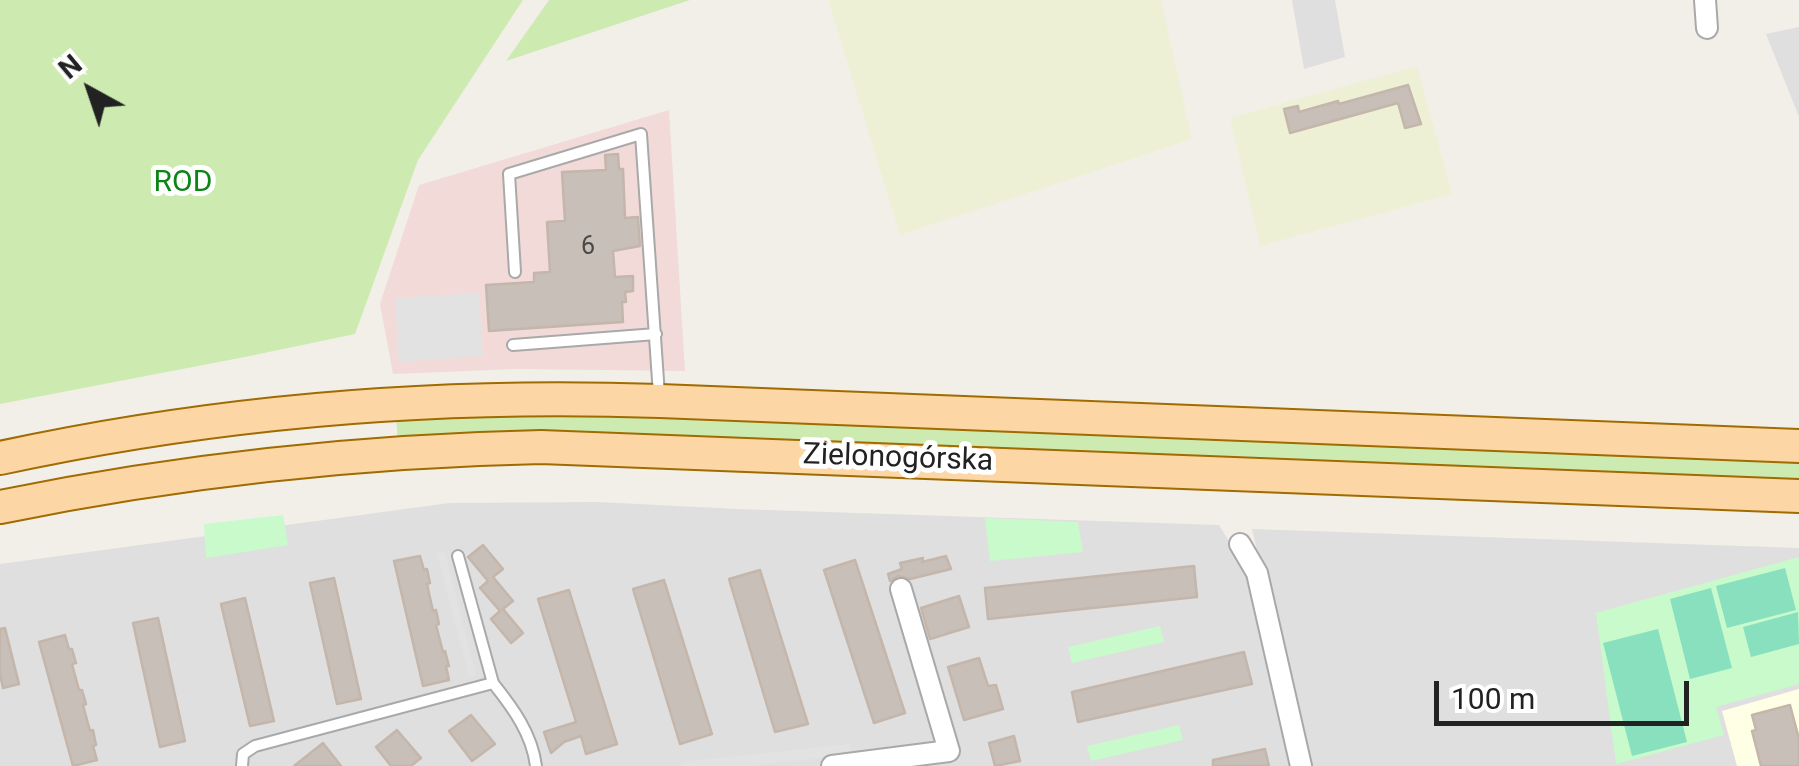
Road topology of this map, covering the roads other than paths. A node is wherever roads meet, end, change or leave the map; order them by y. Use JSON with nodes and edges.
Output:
{"nodes":[{"id":1,"x":1705,"y":0,"type":"edge"},
{"id":2,"x":1708,"y":28,"type":"dead end"},
{"id":3,"x":514,"y":272,"type":"dead end"},
{"id":4,"x":656,"y":334,"type":"junction"},
{"id":5,"x":513,"y":345,"type":"dead end"},
{"id":6,"x":660,"y":401,"type":"junction"},
{"id":7,"x":1799,"y":446,"type":"edge"},
{"id":8,"x":0,"y":458,"type":"edge"},
{"id":9,"x":1799,"y":496,"type":"edge"},
{"id":10,"x":0,"y":508,"type":"edge"},
{"id":11,"x":1240,"y":544,"type":"dead end"},
{"id":12,"x":458,"y":556,"type":"dead end"},
{"id":13,"x":902,"y":589,"type":"dead end"},
{"id":14,"x":493,"y":683,"type":"junction"},
{"id":15,"x":242,"y":766,"type":"edge"},
{"id":16,"x":536,"y":766,"type":"edge"},
{"id":17,"x":832,"y":766,"type":"edge"},
{"id":18,"x":1302,"y":766,"type":"edge"}],
"edges":[{"from":1,"to":2,"type":"street"},
{"from":3,"to":4,"type":"lane"},
{"from":4,"to":5,"type":"lane"},
{"from":4,"to":6,"type":"lane"},
{"from":6,"to":7,"type":"main road","name":"Zielonogórska"},
{"from":6,"to":8,"type":"main road","name":"Zielonogórska"},
{"from":9,"to":10,"type":"main road","name":"Zielonogórska"},
{"from":11,"to":18,"type":"street"},
{"from":12,"to":14,"type":"lane"},
{"from":13,"to":17,"type":"street"},
{"from":14,"to":15,"type":"lane"},
{"from":14,"to":16,"type":"lane"}]}
